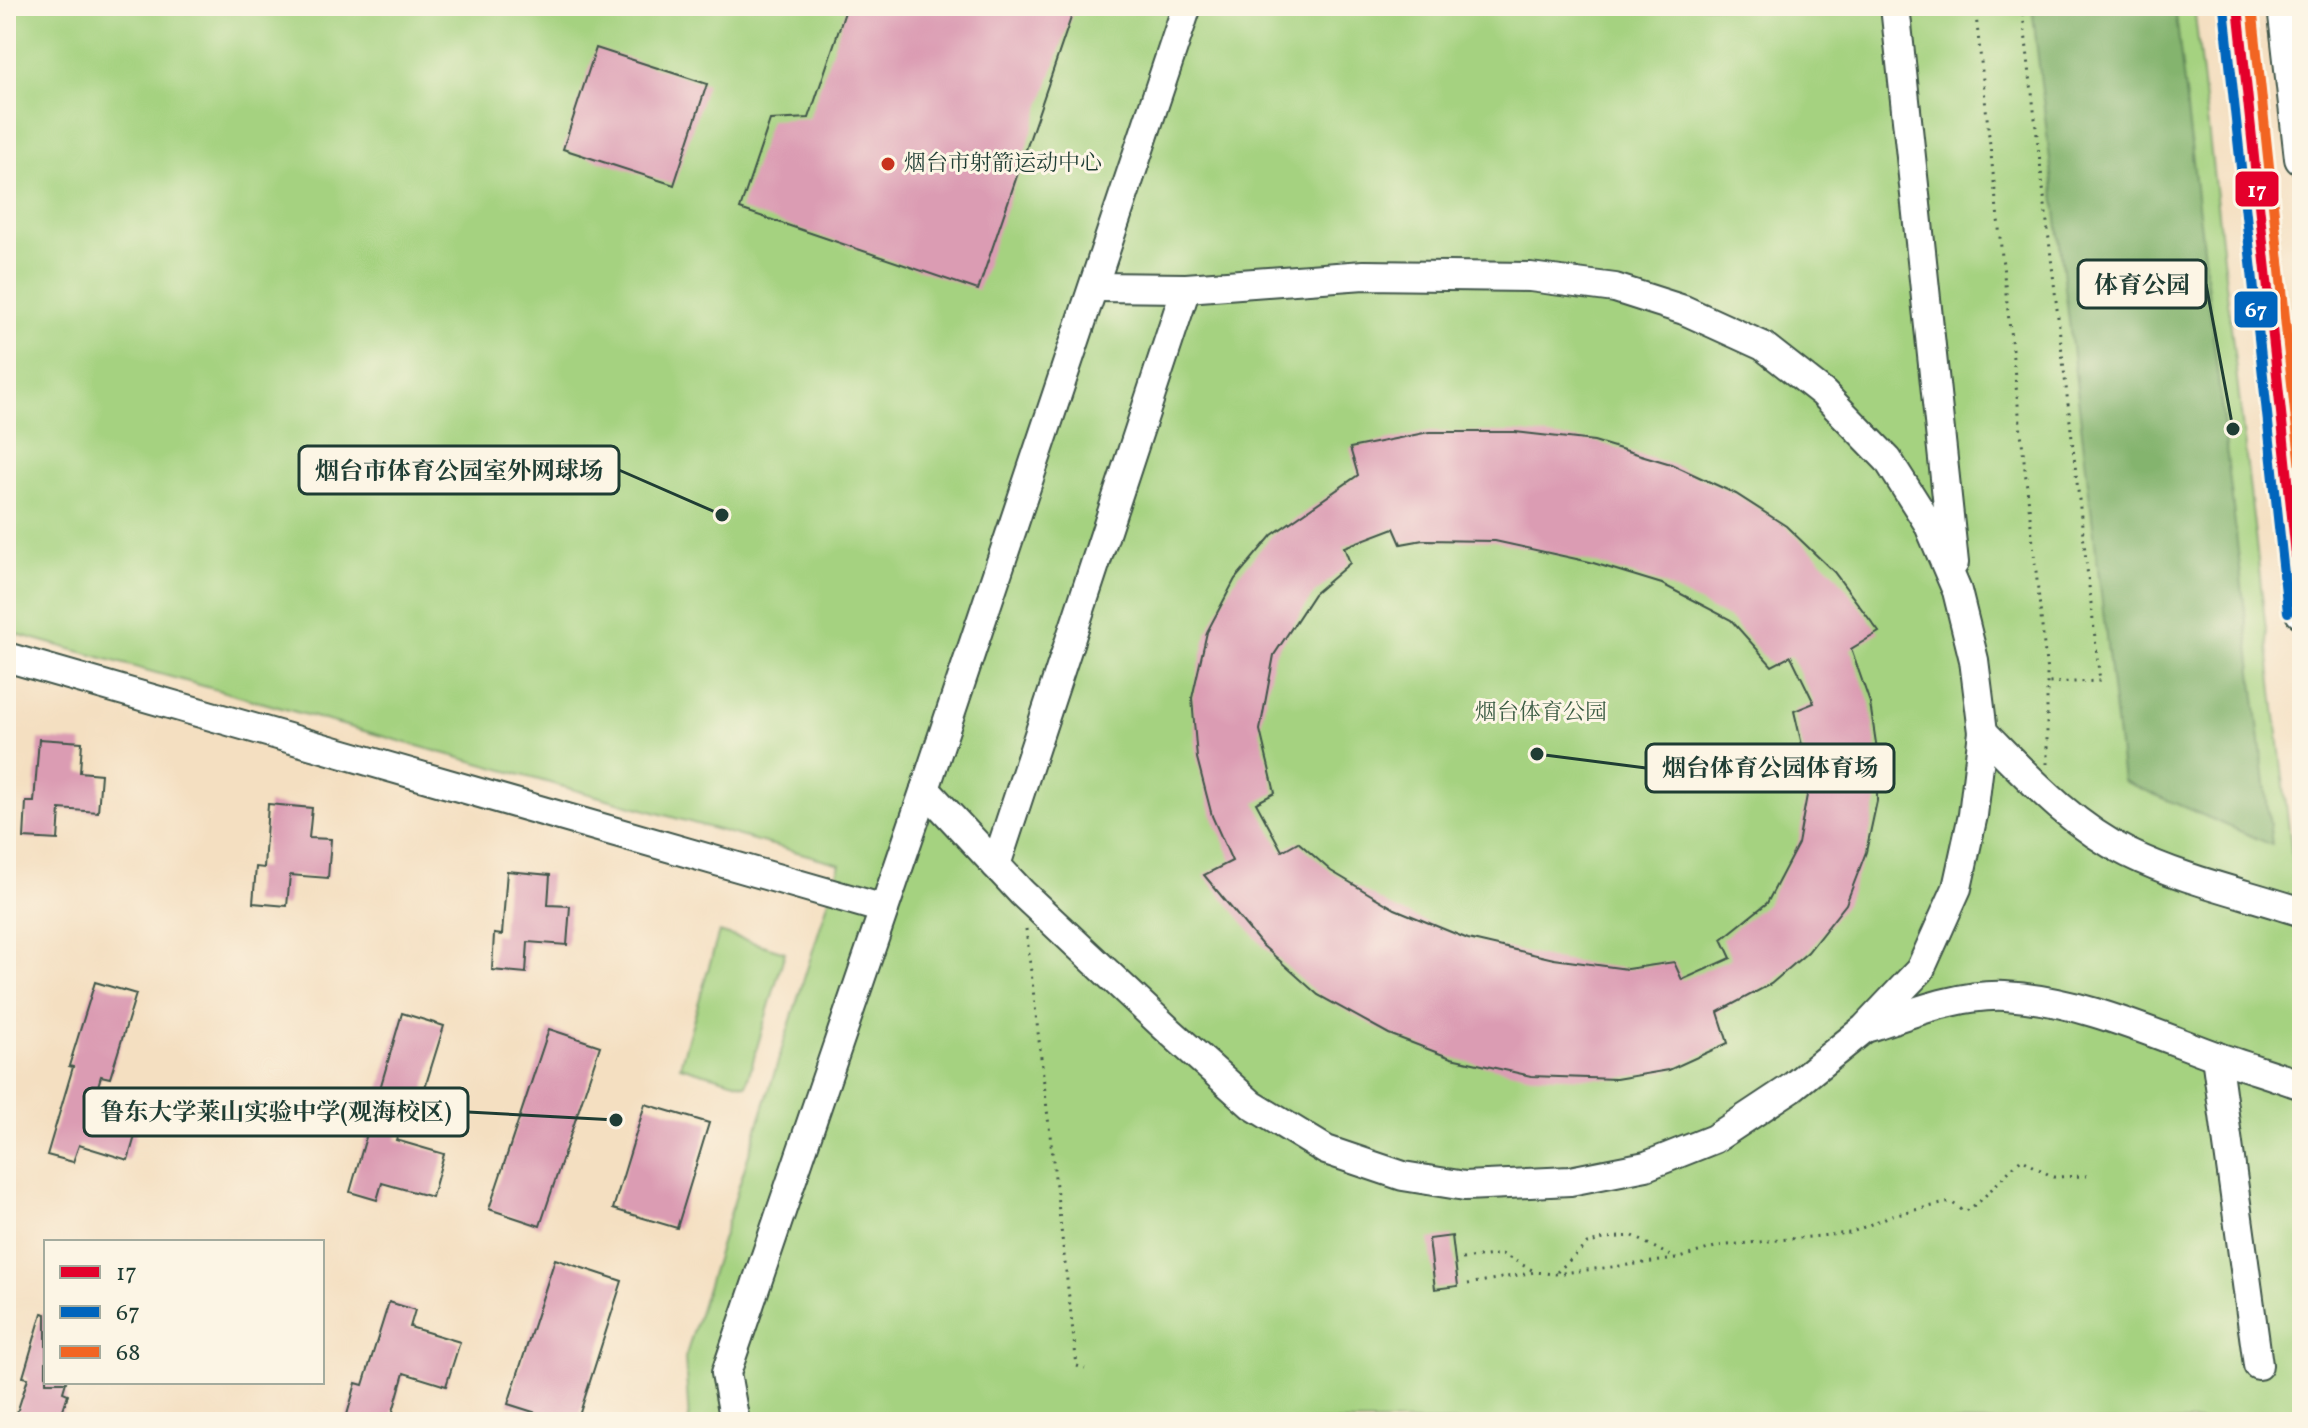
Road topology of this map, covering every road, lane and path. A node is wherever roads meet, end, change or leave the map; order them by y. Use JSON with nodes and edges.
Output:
{"nodes":[{"id":1,"x":1187,"y":6,"type":"edge"},
{"id":2,"x":1895,"y":6,"type":"edge"},
{"id":3,"x":1975,"y":6,"type":"edge"},
{"id":4,"x":2022,"y":6,"type":"edge"},
{"id":5,"x":2238,"y":6,"type":"edge"},
{"id":6,"x":2292,"y":21,"type":"edge"},
{"id":7,"x":2302,"y":158,"type":"edge"},
{"id":8,"x":1094,"y":287,"type":"junction"},
{"id":9,"x":1186,"y":288,"type":"junction"},
{"id":10,"x":1957,"y":591,"type":"junction"},
{"id":11,"x":2302,"y":611,"type":"edge"},
{"id":12,"x":6,"y":657,"type":"edge"},
{"id":13,"x":2047,"y":683,"type":"junction"},
{"id":14,"x":1983,"y":732,"type":"junction"},
{"id":15,"x":925,"y":789,"type":"junction"},
{"id":16,"x":2046,"y":796,"type":"junction"},
{"id":17,"x":996,"y":865,"type":"junction"},
{"id":18,"x":1022,"y":893,"type":"junction"},
{"id":19,"x":884,"y":909,"type":"junction"},
{"id":20,"x":2302,"y":912,"type":"edge"},
{"id":21,"x":1865,"y":1028,"type":"junction"},
{"id":22,"x":2216,"y":1056,"type":"junction"},
{"id":23,"x":2302,"y":1085,"type":"edge"},
{"id":24,"x":2089,"y":1176,"type":"dead end"},
{"id":25,"x":1462,"y":1259,"type":"dead end"},
{"id":26,"x":1676,"y":1259,"type":"junction"},
{"id":27,"x":1535,"y":1272,"type":"junction"},
{"id":28,"x":1555,"y":1274,"type":"junction"},
{"id":29,"x":1468,"y":1284,"type":"dead end"},
{"id":30,"x":2258,"y":1365,"type":"dead end"},
{"id":31,"x":1085,"y":1369,"type":"dead end"},
{"id":32,"x":735,"y":1422,"type":"edge"}],
"edges":[{"from":1,"to":8,"type":"street"},
{"from":2,"to":10,"type":"street"},
{"from":3,"to":13,"type":"path"},
{"from":4,"to":13,"type":"path"},
{"from":5,"to":11,"type":"main road"},
{"from":6,"to":7,"type":"main road"},
{"from":8,"to":9,"type":"street"},
{"from":8,"to":15,"type":"street"},
{"from":9,"to":10,"type":"street"},
{"from":9,"to":17,"type":"street"},
{"from":10,"to":14,"type":"street"},
{"from":12,"to":19,"type":"street"},
{"from":13,"to":16,"type":"path"},
{"from":14,"to":16,"type":"street"},
{"from":14,"to":21,"type":"street"},
{"from":15,"to":17,"type":"street"},
{"from":15,"to":19,"type":"street"},
{"from":16,"to":20,"type":"street"},
{"from":17,"to":18,"type":"street"},
{"from":18,"to":21,"type":"street"},
{"from":18,"to":31,"type":"path"},
{"from":19,"to":32,"type":"street"},
{"from":21,"to":22,"type":"street"},
{"from":22,"to":23,"type":"street"},
{"from":22,"to":30,"type":"street"},
{"from":24,"to":26,"type":"path"},
{"from":25,"to":27,"type":"path"},
{"from":26,"to":28,"type":"path"},
{"from":26,"to":28,"type":"path"},
{"from":27,"to":28,"type":"path"},
{"from":27,"to":29,"type":"path"}]}
